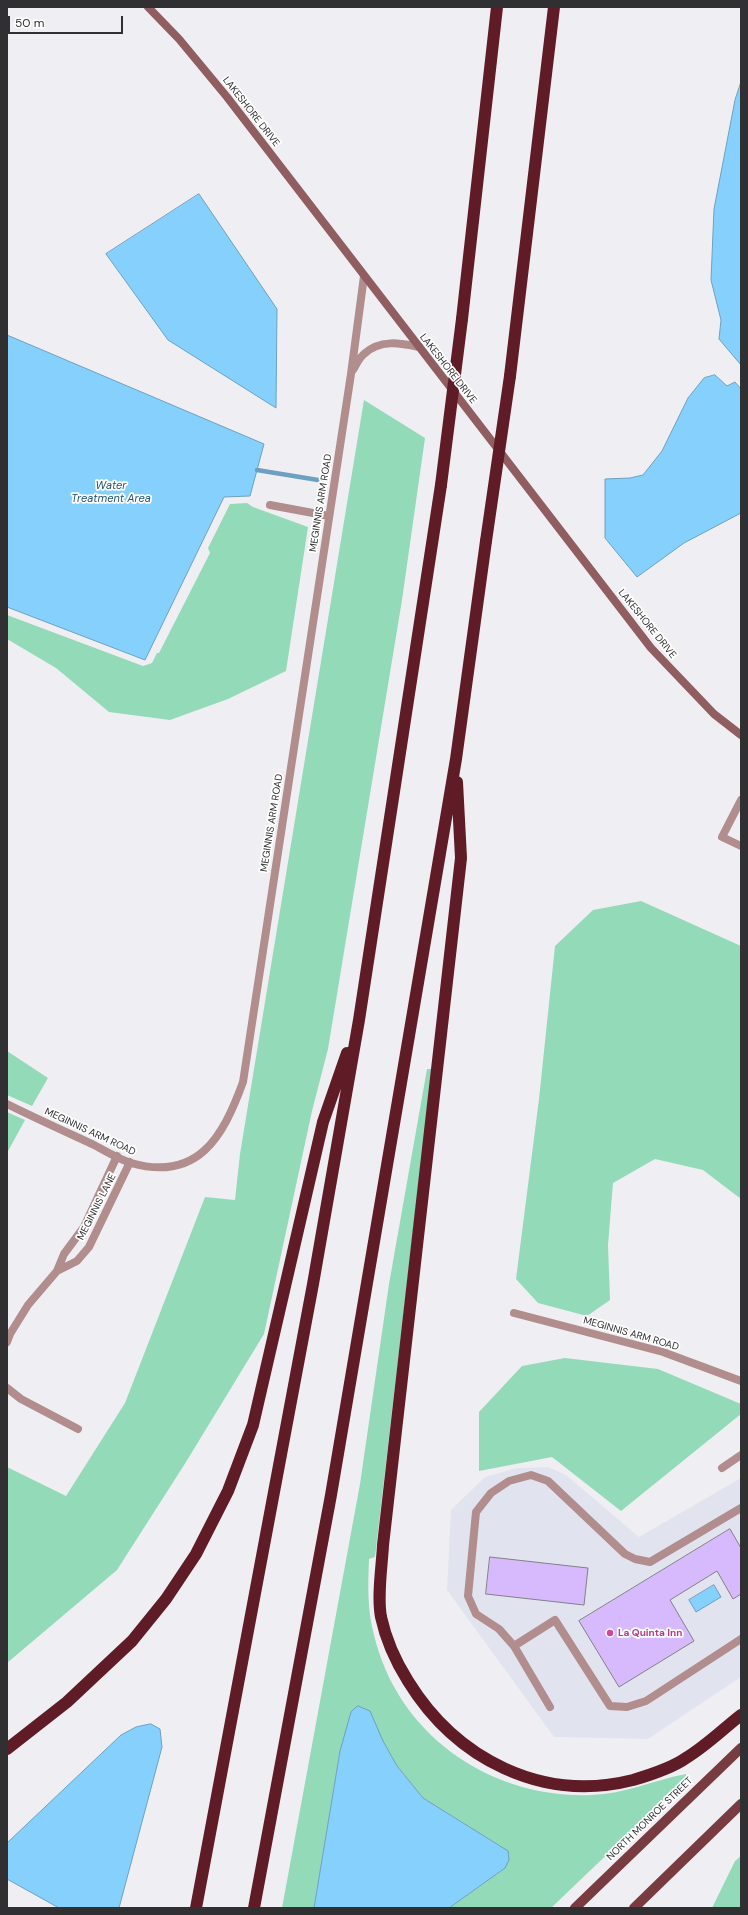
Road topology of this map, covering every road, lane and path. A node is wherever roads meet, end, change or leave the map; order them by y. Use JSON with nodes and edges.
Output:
{"nodes":[{"id":1,"x":148,"y":7,"type":"edge"},
{"id":2,"x":497,"y":7,"type":"edge"},
{"id":3,"x":554,"y":7,"type":"edge"},
{"id":4,"x":364,"y":276,"type":"junction"},
{"id":5,"x":419,"y":347,"type":"junction"},
{"id":6,"x":351,"y":374,"type":"junction"},
{"id":7,"x":270,"y":505,"type":"dead end"},
{"id":8,"x":329,"y":516,"type":"junction"},
{"id":9,"x":741,"y":735,"type":"edge"},
{"id":10,"x":456,"y":759,"type":"junction"},
{"id":11,"x":741,"y":800,"type":"edge"},
{"id":12,"x":741,"y":846,"type":"edge"},
{"id":13,"x":359,"y":1020,"type":"junction"},
{"id":14,"x":7,"y":1104,"type":"edge"},
{"id":15,"x":117,"y":1156,"type":"junction"},
{"id":16,"x":130,"y":1162,"type":"junction"},
{"id":17,"x":57,"y":1271,"type":"junction"},
{"id":18,"x":514,"y":1313,"type":"dead end"},
{"id":19,"x":7,"y":1342,"type":"edge"},
{"id":20,"x":741,"y":1381,"type":"edge"},
{"id":21,"x":7,"y":1388,"type":"edge"},
{"id":22,"x":78,"y":1429,"type":"dead end"},
{"id":23,"x":741,"y":1456,"type":"edge"},
{"id":24,"x":722,"y":1468,"type":"dead end"},
{"id":25,"x":741,"y":1508,"type":"edge"},
{"id":26,"x":741,"y":1639,"type":"edge"},
{"id":27,"x":514,"y":1646,"type":"junction"},
{"id":28,"x":550,"y":1707,"type":"dead end"},
{"id":29,"x":741,"y":1715,"type":"edge"},
{"id":30,"x":741,"y":1748,"type":"edge"},
{"id":31,"x":7,"y":1749,"type":"edge"},
{"id":32,"x":741,"y":1804,"type":"edge"},
{"id":33,"x":196,"y":1908,"type":"edge"},
{"id":34,"x":254,"y":1908,"type":"edge"},
{"id":35,"x":575,"y":1908,"type":"edge"},
{"id":36,"x":634,"y":1908,"type":"edge"}],
"edges":[{"from":1,"to":4,"type":"street","name":"LAKESHORE DRIVE"},
{"from":2,"to":13,"type":"highway","bridge":true},
{"from":3,"to":10,"type":"highway","bridge":true},
{"from":4,"to":5,"type":"street","name":"LAKESHORE DRIVE"},
{"from":4,"to":6,"type":"street","name":"MEGINNIS ARM ROAD"},
{"from":5,"to":6,"type":"street"},
{"from":5,"to":9,"type":"street","name":"LAKESHORE DRIVE"},
{"from":6,"to":8,"type":"street","name":"MEGINNIS ARM ROAD"},
{"from":7,"to":8,"type":"street"},
{"from":8,"to":16,"type":"street","name":"MEGINNIS ARM ROAD"},
{"from":10,"to":29,"type":"highway"},
{"from":10,"to":34,"type":"highway"},
{"from":11,"to":12,"type":"street"},
{"from":13,"to":31,"type":"highway"},
{"from":13,"to":33,"type":"highway"},
{"from":14,"to":15,"type":"street","name":"MEGINNIS ARM ROAD"},
{"from":15,"to":16,"type":"street","name":"MEGINNIS ARM ROAD"},
{"from":15,"to":17,"type":"street","name":"MEGINNIS LANE"},
{"from":16,"to":17,"type":"street","name":"MEGINNIS LANE"},
{"from":17,"to":19,"type":"street","name":"MEGINNIS LANE"},
{"from":18,"to":20,"type":"street","name":"MEGINNIS ARM ROAD"},
{"from":21,"to":22,"type":"street"},
{"from":23,"to":24,"type":"street"},
{"from":25,"to":27,"type":"street"},
{"from":26,"to":27,"type":"street"},
{"from":27,"to":28,"type":"street"},
{"from":30,"to":35,"type":"main road","name":"NORTH MONROE STREET"},
{"from":32,"to":36,"type":"main road"}]}
